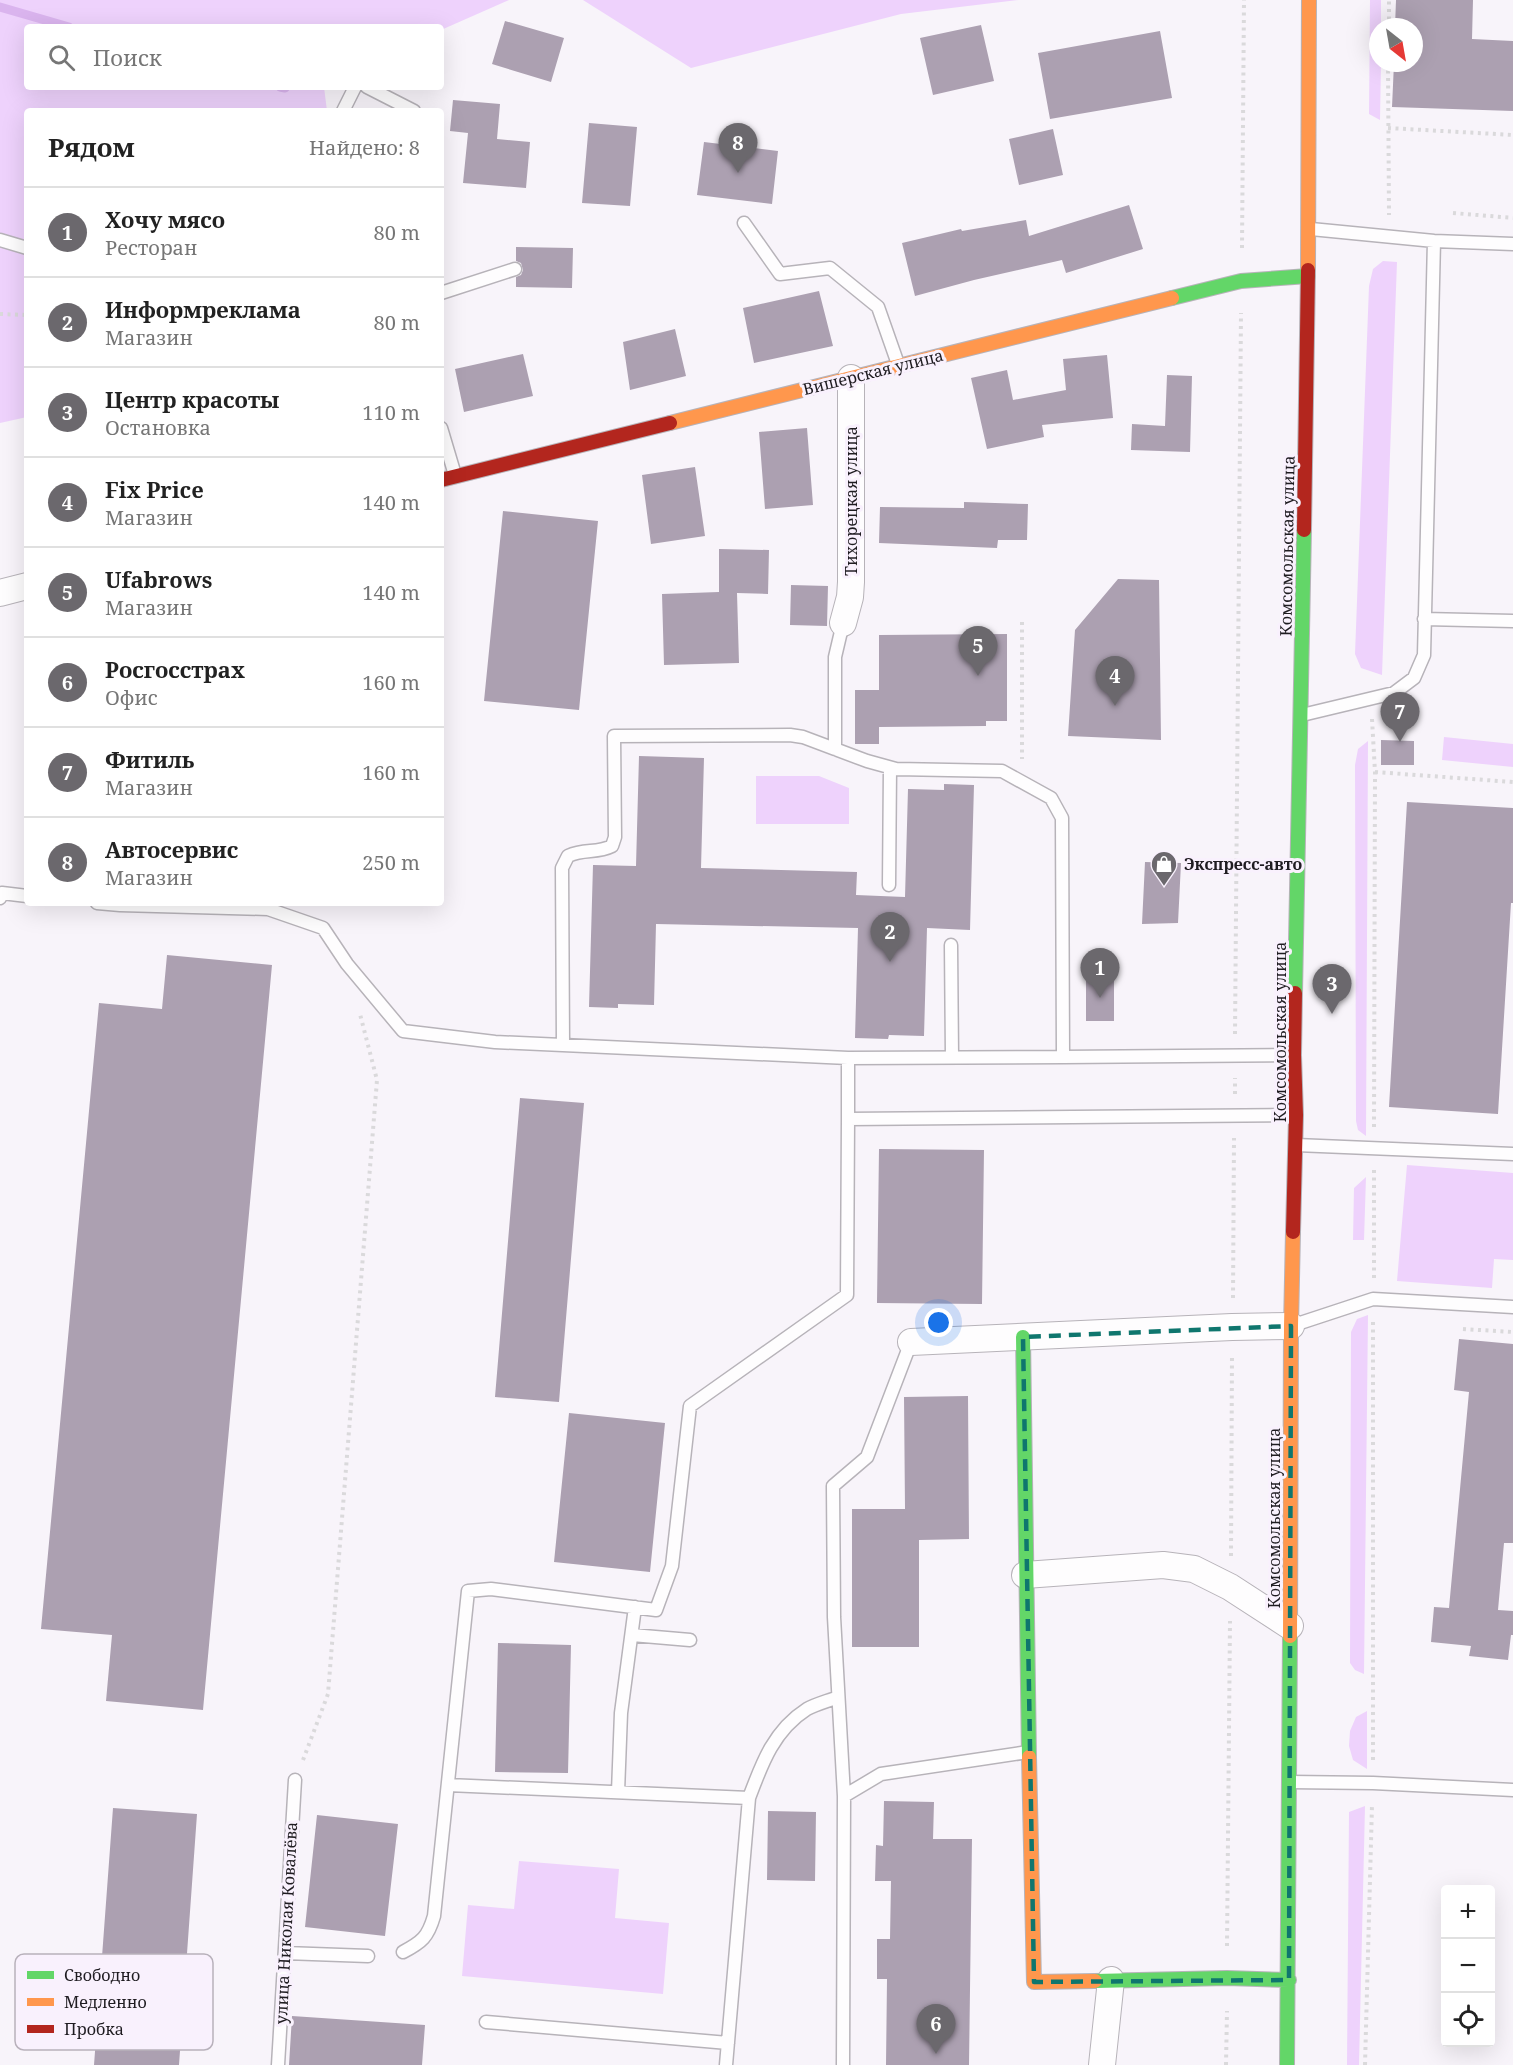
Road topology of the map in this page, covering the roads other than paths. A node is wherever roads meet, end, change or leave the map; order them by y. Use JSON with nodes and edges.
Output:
{"nodes":[{"id":1,"x":1309,"y":0,"type":"edge"},
{"id":2,"x":353,"y":90,"type":"edge"},
{"id":3,"x":374,"y":90,"type":"edge"},
{"id":4,"x":344,"y":108,"type":"edge"},
{"id":5,"x":408,"y":108,"type":"edge"},
{"id":6,"x":744,"y":224,"type":"dead end"},
{"id":7,"x":1309,"y":229,"type":"junction"},
{"id":8,"x":0,"y":240,"type":"edge"},
{"id":9,"x":1434,"y":241,"type":"junction"},
{"id":10,"x":1513,"y":243,"type":"edge"},
{"id":11,"x":24,"y":247,"type":"edge"},
{"id":12,"x":515,"y":269,"type":"dead end"},
{"id":13,"x":1308,"y":276,"type":"junction"},
{"id":14,"x":444,"y":292,"type":"edge"},
{"id":15,"x":898,"y":365,"type":"junction"},
{"id":16,"x":851,"y":378,"type":"junction"},
{"id":17,"x":444,"y":438,"type":"edge"},
{"id":18,"x":456,"y":476,"type":"junction"},
{"id":19,"x":444,"y":479,"type":"edge"},
{"id":20,"x":24,"y":587,"type":"edge"},
{"id":21,"x":0,"y":593,"type":"edge"},
{"id":22,"x":1424,"y":619,"type":"junction"},
{"id":23,"x":1513,"y":621,"type":"edge"},
{"id":24,"x":843,"y":622,"type":"joint"},
{"id":25,"x":1300,"y":715,"type":"junction"},
{"id":26,"x":835,"y":749,"type":"junction"},
{"id":27,"x":890,"y":768,"type":"junction"},
{"id":28,"x":889,"y":885,"type":"dead end"},
{"id":29,"x":1,"y":895,"type":"edge"},
{"id":30,"x":24,"y":896,"type":"edge"},
{"id":31,"x":183,"y":906,"type":"edge"},
{"id":32,"x":951,"y":945,"type":"dead end"},
{"id":33,"x":563,"y":1046,"type":"junction"},
{"id":34,"x":1294,"y":1055,"type":"junction"},
{"id":35,"x":952,"y":1057,"type":"junction"},
{"id":36,"x":1063,"y":1057,"type":"junction"},
{"id":37,"x":848,"y":1058,"type":"junction"},
{"id":38,"x":1296,"y":1115,"type":"junction"},
{"id":39,"x":848,"y":1119,"type":"junction"},
{"id":40,"x":1296,"y":1145,"type":"junction"},
{"id":41,"x":1513,"y":1154,"type":"edge"},
{"id":42,"x":1513,"y":1306,"type":"edge"},
{"id":43,"x":1291,"y":1326,"type":"junction"},
{"id":44,"x":1023,"y":1337,"type":"junction"},
{"id":45,"x":911,"y":1342,"type":"joint"},
{"id":46,"x":1025,"y":1575,"type":"junction"},
{"id":47,"x":635,"y":1607,"type":"junction"},
{"id":48,"x":1290,"y":1626,"type":"junction"},
{"id":49,"x":632,"y":1635,"type":"junction"},
{"id":50,"x":690,"y":1640,"type":"dead end"},
{"id":51,"x":838,"y":1697,"type":"junction"},
{"id":52,"x":1029,"y":1752,"type":"junction"},
{"id":53,"x":295,"y":1780,"type":"road end"},
{"id":54,"x":1290,"y":1782,"type":"junction"},
{"id":55,"x":448,"y":1785,"type":"junction"},
{"id":56,"x":1513,"y":1790,"type":"edge"},
{"id":57,"x":618,"y":1792,"type":"junction"},
{"id":58,"x":844,"y":1796,"type":"junction"},
{"id":59,"x":750,"y":1798,"type":"junction"},
{"id":60,"x":403,"y":1952,"type":"dead end"},
{"id":61,"x":285,"y":1953,"type":"junction"},
{"id":62,"x":368,"y":1956,"type":"dead end"},
{"id":63,"x":1111,"y":1980,"type":"junction"},
{"id":64,"x":1289,"y":1980,"type":"junction"},
{"id":65,"x":486,"y":2022,"type":"dead end"},
{"id":66,"x":728,"y":2043,"type":"junction"},
{"id":67,"x":278,"y":2065,"type":"edge"},
{"id":68,"x":726,"y":2065,"type":"edge"},
{"id":69,"x":843,"y":2065,"type":"edge"},
{"id":70,"x":1102,"y":2065,"type":"edge"},
{"id":71,"x":1287,"y":2065,"type":"edge"}],
"edges":[{"from":1,"to":7,"type":"main road","name":"Комсомольская улица"},
{"from":2,"to":4,"type":"lane"},
{"from":3,"to":5,"type":"lane"},
{"from":6,"to":15,"type":"lane"},
{"from":7,"to":9,"type":"lane"},
{"from":7,"to":13,"type":"main road","name":"Комсомольская улица"},
{"from":8,"to":11,"type":"lane"},
{"from":9,"to":10,"type":"lane"},
{"from":9,"to":22,"type":"lane"},
{"from":12,"to":14,"type":"lane"},
{"from":13,"to":15,"type":"main road","name":"Вишерская улица"},
{"from":13,"to":25,"type":"main road","name":"Комсомольская улица"},
{"from":15,"to":16,"type":"main road","name":"Вишерская улица"},
{"from":16,"to":18,"type":"main road","name":"Вишерская улица"},
{"from":16,"to":24,"type":"street","name":"Тихорецкая улица"},
{"from":17,"to":18,"type":"lane"},
{"from":18,"to":19,"type":"main road","name":"Вишерская улица"},
{"from":20,"to":21,"type":"street"},
{"from":22,"to":23,"type":"lane"},
{"from":22,"to":25,"type":"lane"},
{"from":24,"to":26,"type":"lane"},
{"from":25,"to":34,"type":"main road","name":"Комсомольская улица"},
{"from":26,"to":27,"type":"lane"},
{"from":26,"to":33,"type":"lane"},
{"from":27,"to":28,"type":"lane"},
{"from":27,"to":36,"type":"lane"},
{"from":29,"to":30,"type":"lane"},
{"from":31,"to":33,"type":"lane"},
{"from":32,"to":35,"type":"lane"},
{"from":33,"to":37,"type":"lane"},
{"from":34,"to":36,"type":"lane"},
{"from":34,"to":38,"type":"main road","name":"Комсомольская улица"},
{"from":35,"to":36,"type":"lane"},
{"from":35,"to":37,"type":"lane"},
{"from":37,"to":39,"type":"lane"},
{"from":38,"to":39,"type":"lane"},
{"from":38,"to":40,"type":"main road","name":"Комсомольская улица"},
{"from":39,"to":47,"type":"lane"},
{"from":40,"to":41,"type":"lane"},
{"from":40,"to":43,"type":"main road","name":"Комсомольская улица"},
{"from":42,"to":43,"type":"lane"},
{"from":43,"to":44,"type":"street"},
{"from":43,"to":48,"type":"main road","name":"Комсомольская улица"},
{"from":44,"to":45,"type":"street"},
{"from":44,"to":46,"type":"main road"},
{"from":45,"to":51,"type":"lane"},
{"from":46,"to":48,"type":"street"},
{"from":46,"to":52,"type":"main road"},
{"from":47,"to":49,"type":"lane"},
{"from":47,"to":55,"type":"lane"},
{"from":48,"to":54,"type":"main road","name":"Комсомольская улица"},
{"from":49,"to":50,"type":"lane"},
{"from":49,"to":57,"type":"lane"},
{"from":51,"to":58,"type":"lane"},
{"from":51,"to":59,"type":"lane"},
{"from":52,"to":58,"type":"lane"},
{"from":52,"to":63,"type":"main road"},
{"from":53,"to":61,"type":"lane","name":"улица Николая Ковалёва"},
{"from":54,"to":56,"type":"lane"},
{"from":54,"to":64,"type":"main road","name":"Комсомольская улица"},
{"from":55,"to":57,"type":"lane"},
{"from":55,"to":60,"type":"lane"},
{"from":57,"to":59,"type":"lane"},
{"from":58,"to":69,"type":"lane"},
{"from":59,"to":66,"type":"lane"},
{"from":61,"to":62,"type":"lane"},
{"from":61,"to":67,"type":"lane","name":"улица Николая Ковалёва"},
{"from":63,"to":64,"type":"main road"},
{"from":63,"to":70,"type":"street"},
{"from":64,"to":71,"type":"main road","name":"Комсомольская улица"},
{"from":65,"to":66,"type":"lane"},
{"from":66,"to":68,"type":"lane"}]}
